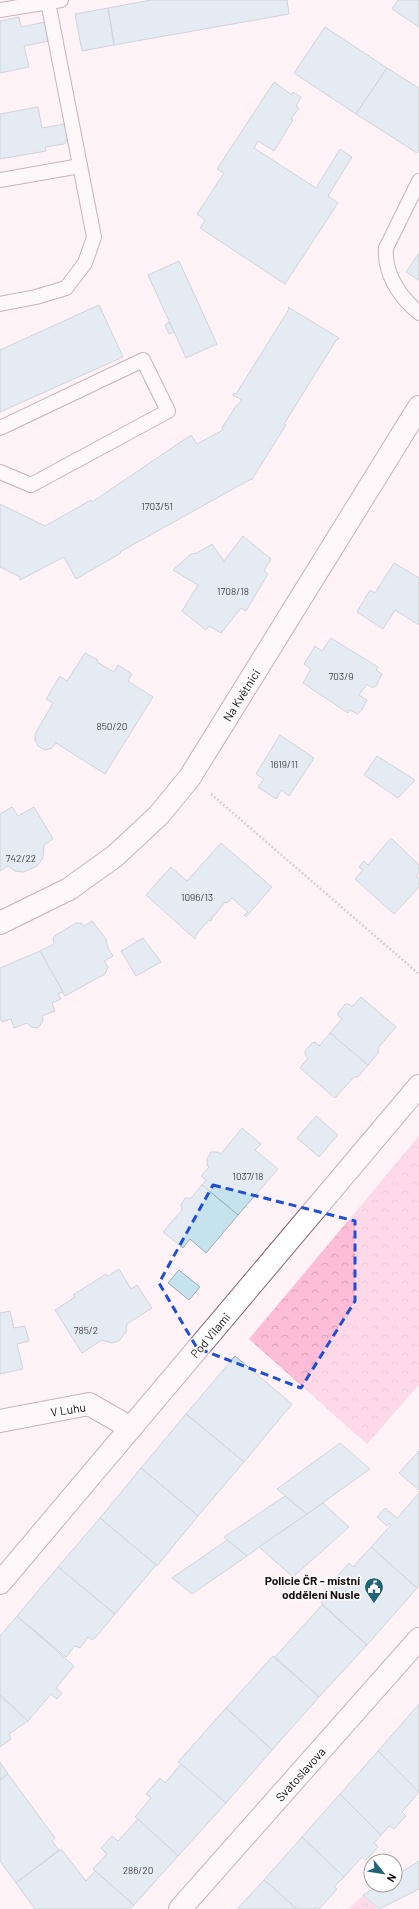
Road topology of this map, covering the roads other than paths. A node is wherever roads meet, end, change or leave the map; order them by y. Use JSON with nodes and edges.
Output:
{"nodes":[{"id":1,"x":55,"y":1,"type":"edge"},
{"id":2,"x":0,"y":10,"type":"edge"},
{"id":3,"x":80,"y":166,"type":"junction"},
{"id":4,"x":0,"y":180,"type":"edge"},
{"id":5,"x":419,"y":181,"type":"edge"},
{"id":6,"x":0,"y":304,"type":"edge"},
{"id":7,"x":419,"y":313,"type":"edge"},
{"id":8,"x":419,"y":407,"type":"edge"},
{"id":9,"x":0,"y":428,"type":"edge"},
{"id":10,"x":0,"y":472,"type":"edge"},
{"id":11,"x":0,"y":923,"type":"edge"},
{"id":12,"x":419,"y":1086,"type":"edge"},
{"id":13,"x":0,"y":1421,"type":"edge"},
{"id":14,"x":131,"y":1428,"type":"junction"},
{"id":15,"x":0,"y":1583,"type":"edge"},
{"id":16,"x":419,"y":1639,"type":"edge"},
{"id":17,"x":180,"y":1909,"type":"edge"}],
"edges":[{"from":1,"to":2,"type":"lane"},
{"from":1,"to":3,"type":"lane"},
{"from":3,"to":4,"type":"lane"},
{"from":3,"to":6,"type":"lane"},
{"from":5,"to":7,"type":"lane"},
{"from":8,"to":11,"type":"street","name":"Na Květnici"},
{"from":9,"to":10,"type":"lane"},
{"from":12,"to":14,"type":"street","name":"Pod Vilami"},
{"from":13,"to":14,"type":"street","name":"V Luhu"},
{"from":14,"to":15,"type":"street","name":"Pod Vilami"},
{"from":16,"to":17,"type":"street","name":"Svatoslavova"}]}
